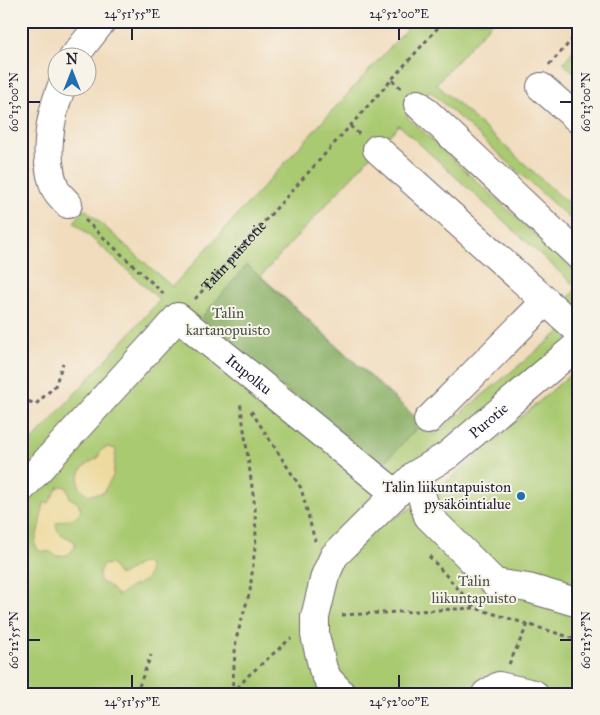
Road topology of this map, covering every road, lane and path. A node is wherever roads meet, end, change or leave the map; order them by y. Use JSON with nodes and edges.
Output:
{"nodes":[{"id":1,"x":102,"y":21,"type":"edge"},
{"id":2,"x":444,"y":21,"type":"edge"},
{"id":3,"x":579,"y":32,"type":"edge"},
{"id":4,"x":81,"y":48,"type":"edge"},
{"id":5,"x":541,"y":87,"type":"joint"},
{"id":6,"x":57,"y":98,"type":"edge"},
{"id":7,"x":418,"y":104,"type":"dead end"},
{"id":8,"x":579,"y":120,"type":"edge"},
{"id":9,"x":377,"y":149,"type":"dead end"},
{"id":10,"x":68,"y":204,"type":"joint"},
{"id":11,"x":579,"y":256,"type":"edge"},
{"id":12,"x":546,"y":301,"type":"junction"},
{"id":13,"x":178,"y":317,"type":"junction"},
{"id":14,"x":579,"y":331,"type":"edge"},
{"id":15,"x":579,"y":344,"type":"edge"},
{"id":16,"x":63,"y":364,"type":"dead end"},
{"id":17,"x":21,"y":399,"type":"edge"},
{"id":18,"x":244,"y":400,"type":"dead end"},
{"id":19,"x":249,"y":408,"type":"dead end"},
{"id":20,"x":428,"y":420,"type":"dead end"},
{"id":21,"x":415,"y":475,"type":"junction"},
{"id":22,"x":21,"y":489,"type":"edge"},
{"id":23,"x":396,"y":494,"type":"junction"},
{"id":24,"x":325,"y":576,"type":"junction"},
{"id":25,"x":579,"y":603,"type":"edge"},
{"id":26,"x":315,"y":617,"type":"junction"},
{"id":27,"x":528,"y":624,"type":"junction"},
{"id":28,"x":579,"y":640,"type":"edge"},
{"id":29,"x":151,"y":655,"type":"dead end"},
{"id":30,"x":493,"y":690,"type":"edge"},
{"id":31,"x":136,"y":694,"type":"edge"},
{"id":32,"x":232,"y":694,"type":"edge"},
{"id":33,"x":342,"y":694,"type":"edge"},
{"id":34,"x":534,"y":694,"type":"edge"}],
"edges":[{"from":1,"to":4,"type":"street"},
{"from":2,"to":13,"type":"path","name":"Talin puistotie"},
{"from":3,"to":5,"type":"path"},
{"from":5,"to":8,"type":"street"},
{"from":6,"to":10,"type":"street"},
{"from":7,"to":11,"type":"street"},
{"from":9,"to":12,"type":"street"},
{"from":10,"to":13,"type":"path"},
{"from":12,"to":14,"type":"street"},
{"from":12,"to":20,"type":"street"},
{"from":13,"to":22,"type":"street"},
{"from":13,"to":23,"type":"street","name":"Itupolku"},
{"from":15,"to":21,"type":"street","name":"Purotie"},
{"from":16,"to":17,"type":"path"},
{"from":18,"to":32,"type":"path"},
{"from":19,"to":24,"type":"path"},
{"from":21,"to":23,"type":"street","name":"Purotie"},
{"from":21,"to":25,"type":"street"},
{"from":23,"to":24,"type":"street","name":"Purotie"},
{"from":24,"to":26,"type":"street","name":"Purotie"},
{"from":26,"to":27,"type":"path"},
{"from":26,"to":32,"type":"path"},
{"from":26,"to":33,"type":"street","name":"Purotie"},
{"from":27,"to":28,"type":"path"},
{"from":27,"to":30,"type":"path"},
{"from":29,"to":31,"type":"path"},
{"from":30,"to":34,"type":"street"}]}
